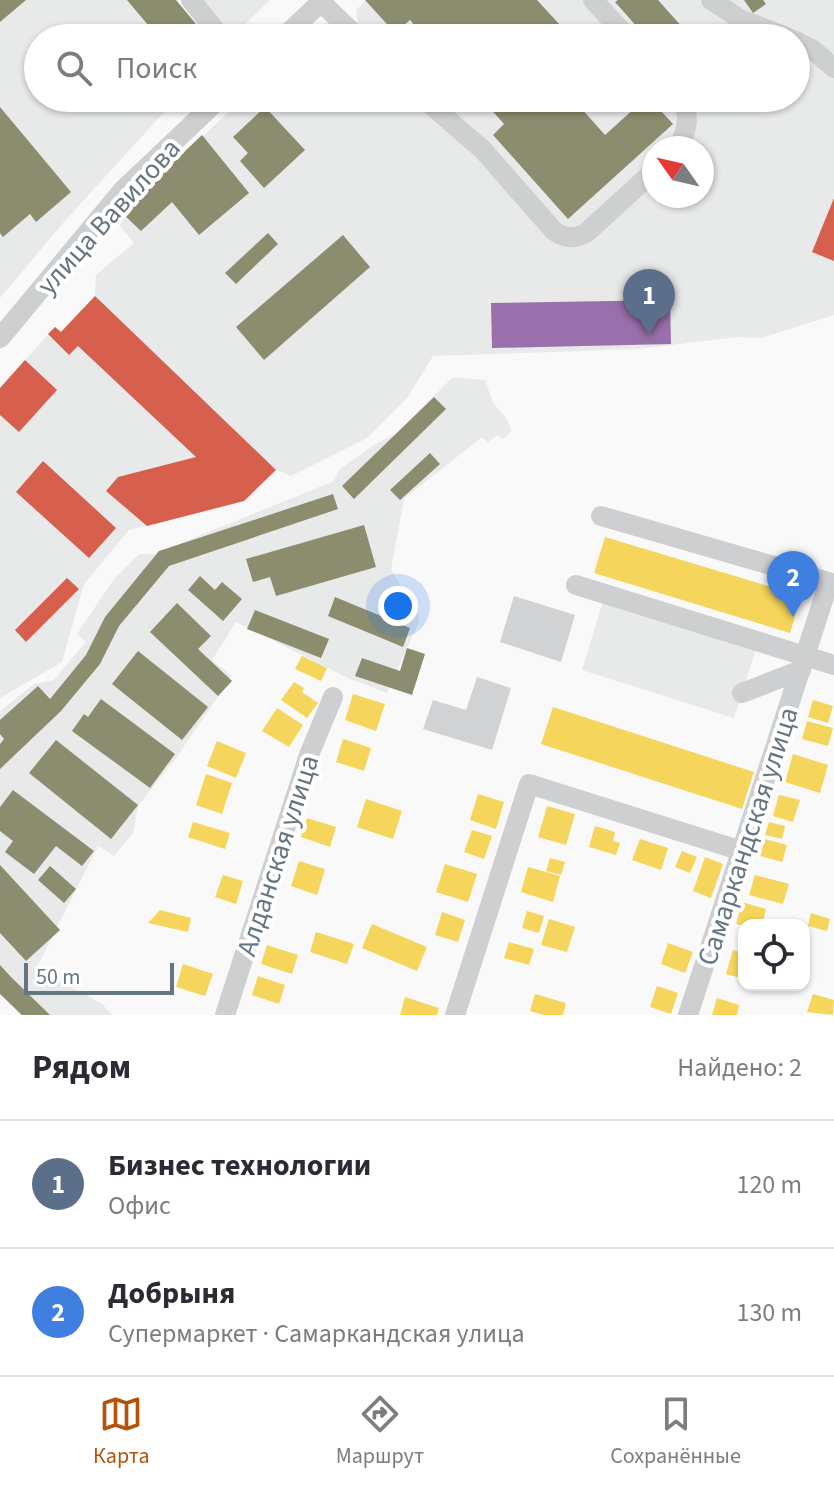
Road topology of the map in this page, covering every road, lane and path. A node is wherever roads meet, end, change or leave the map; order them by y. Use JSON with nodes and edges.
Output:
{"nodes":[{"id":1,"x":191,"y":0,"type":"edge"},
{"id":2,"x":593,"y":0,"type":"edge"},
{"id":3,"x":711,"y":0,"type":"edge"},
{"id":4,"x":322,"y":1,"type":"edge"},
{"id":5,"x":211,"y":24,"type":"edge"},
{"id":6,"x":298,"y":24,"type":"edge"},
{"id":7,"x":344,"y":24,"type":"edge"},
{"id":8,"x":615,"y":24,"type":"edge"},
{"id":9,"x":753,"y":24,"type":"edge"},
{"id":10,"x":810,"y":48,"type":"edge"},
{"id":11,"x":834,"y":68,"type":"edge"},
{"id":12,"x":205,"y":112,"type":"edge"},
{"id":13,"x":439,"y":112,"type":"edge"},
{"id":14,"x":686,"y":112,"type":"edge"},
{"id":15,"x":684,"y":136,"type":"edge"},
{"id":16,"x":642,"y":182,"type":"edge"},
{"id":17,"x":0,"y":338,"type":"edge"},
{"id":18,"x":601,"y":516,"type":"dead end"},
{"id":19,"x":576,"y":585,"type":"dead end"},
{"id":20,"x":804,"y":663,"type":"junction"},
{"id":21,"x":834,"y":665,"type":"edge"},
{"id":22,"x":742,"y":693,"type":"dead end"},
{"id":23,"x":333,"y":697,"type":"dead end"},
{"id":24,"x":742,"y":851,"type":"junction"},
{"id":25,"x":225,"y":1015,"type":"edge"},
{"id":26,"x":455,"y":1015,"type":"edge"},
{"id":27,"x":688,"y":1015,"type":"edge"}],
"edges":[{"from":1,"to":5,"type":"street"},
{"from":2,"to":8,"type":"street"},
{"from":3,"to":9,"type":"street"},
{"from":4,"to":6,"type":"street"},
{"from":4,"to":7,"type":"street"},
{"from":10,"to":11,"type":"street"},
{"from":12,"to":17,"type":"street","name":"улица Вавилова"},
{"from":13,"to":16,"type":"street"},
{"from":14,"to":15,"type":"street"},
{"from":18,"to":20,"type":"street","name":"Самаркандская улица"},
{"from":19,"to":20,"type":"street"},
{"from":20,"to":21,"type":"street"},
{"from":20,"to":22,"type":"street"},
{"from":20,"to":24,"type":"street","name":"Самаркандская улица"},
{"from":23,"to":25,"type":"street","name":"Алданская улица"},
{"from":24,"to":26,"type":"street"},
{"from":24,"to":27,"type":"street","name":"Самаркандская улица"}]}
